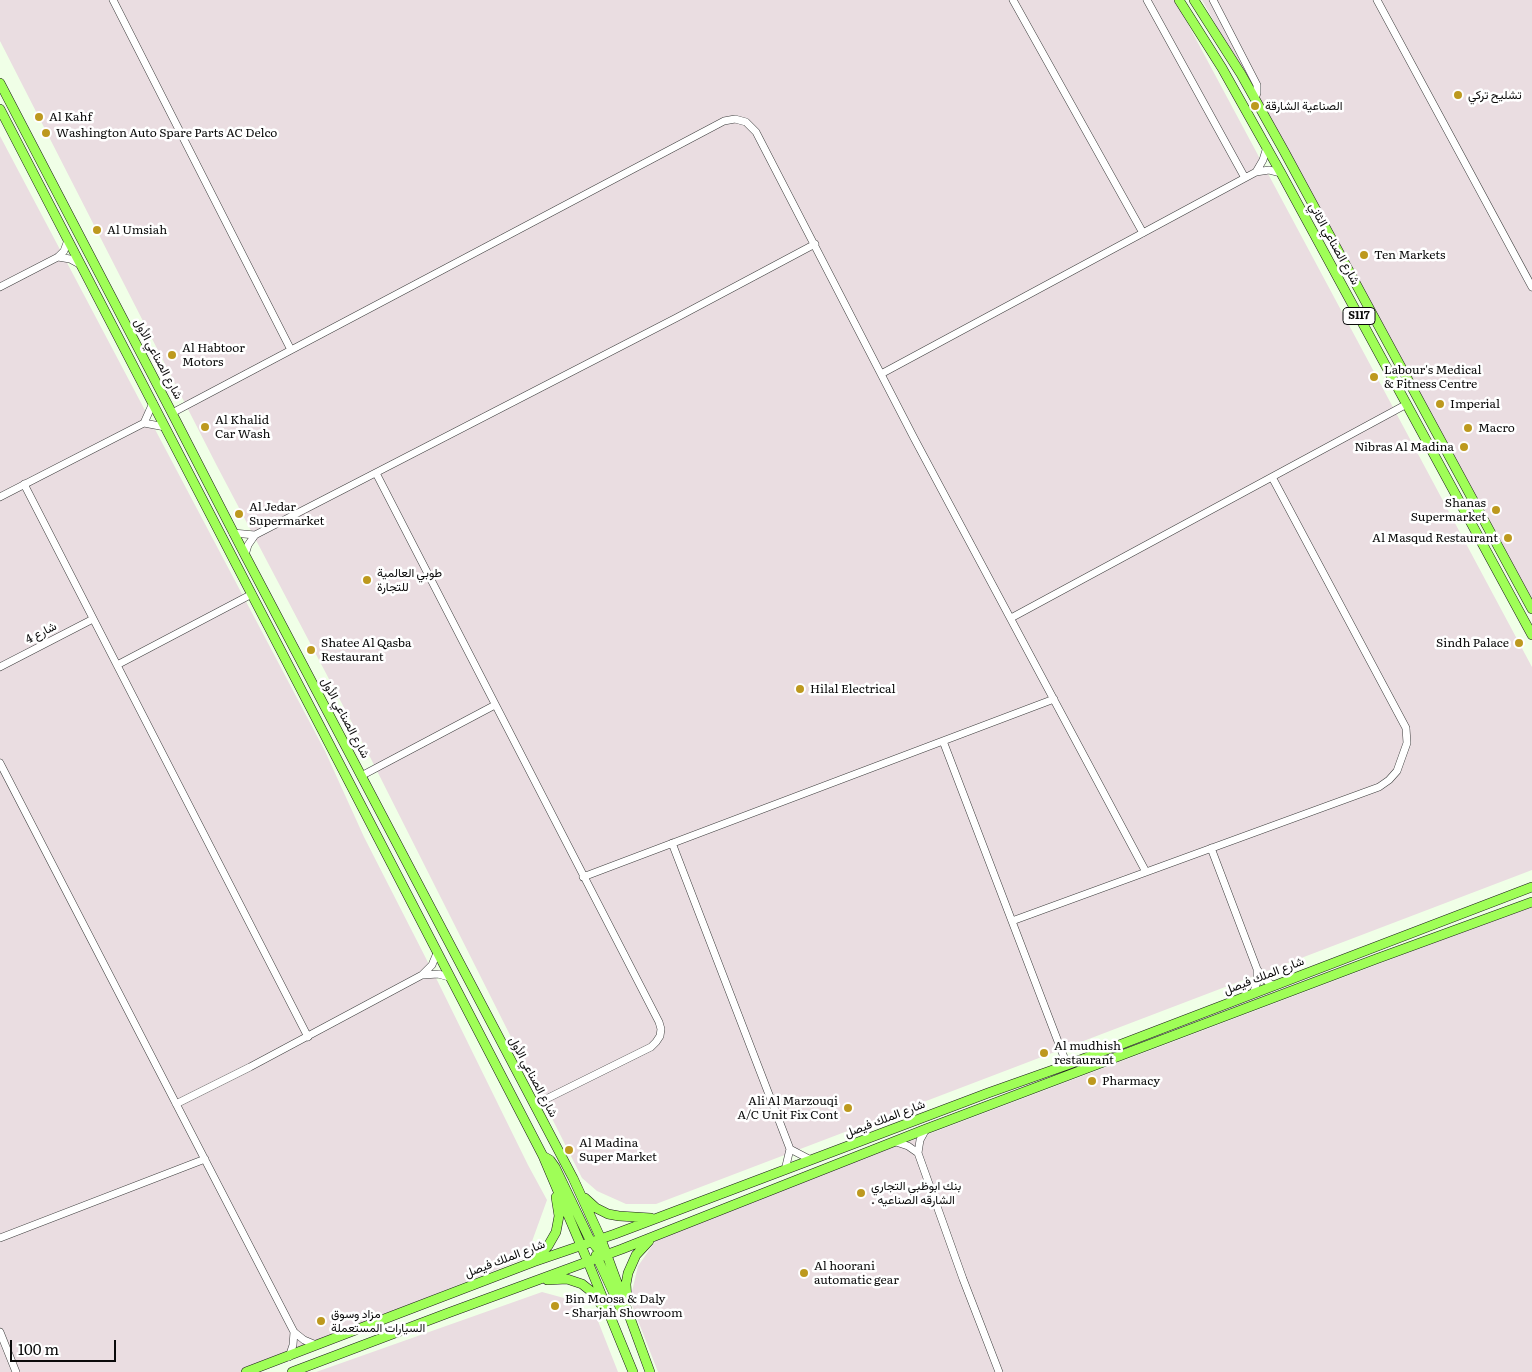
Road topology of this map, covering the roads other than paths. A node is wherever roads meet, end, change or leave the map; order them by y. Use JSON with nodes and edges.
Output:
{"nodes":[{"id":1,"x":112,"y":0,"type":"edge"},
{"id":2,"x":1013,"y":0,"type":"edge"},
{"id":3,"x":1147,"y":0,"type":"edge"},
{"id":4,"x":1179,"y":0,"type":"edge"},
{"id":5,"x":1194,"y":0,"type":"edge"},
{"id":6,"x":1213,"y":0,"type":"edge"},
{"id":7,"x":1377,"y":0,"type":"edge"},
{"id":8,"x":0,"y":84,"type":"edge"},
{"id":9,"x":1255,"y":99,"type":"junction"},
{"id":10,"x":0,"y":109,"type":"edge"},
{"id":11,"x":1267,"y":147,"type":"junction"},
{"id":12,"x":1256,"y":172,"type":"junction"},
{"id":13,"x":1281,"y":173,"type":"junction"},
{"id":14,"x":1245,"y":178,"type":"junction"},
{"id":15,"x":1143,"y":233,"type":"junction"},
{"id":16,"x":68,"y":240,"type":"junction"},
{"id":17,"x":815,"y":244,"type":"junction"},
{"id":18,"x":58,"y":257,"type":"junction"},
{"id":19,"x":82,"y":265,"type":"junction"},
{"id":20,"x":0,"y":287,"type":"edge"},
{"id":21,"x":1532,"y":288,"type":"edge"},
{"id":22,"x":291,"y":350,"type":"junction"},
{"id":23,"x":881,"y":374,"type":"junction"},
{"id":24,"x":153,"y":403,"type":"junction"},
{"id":25,"x":1407,"y":404,"type":"junction"},
{"id":26,"x":172,"y":413,"type":"junction"},
{"id":27,"x":144,"y":423,"type":"junction"},
{"id":28,"x":165,"y":427,"type":"junction"},
{"id":29,"x":376,"y":473,"type":"junction"},
{"id":30,"x":1272,"y":477,"type":"junction"},
{"id":31,"x":24,"y":484,"type":"junction"},
{"id":32,"x":0,"y":497,"type":"edge"},
{"id":33,"x":233,"y":533,"type":"junction"},
{"id":34,"x":255,"y":536,"type":"junction"},
{"id":35,"x":245,"y":555,"type":"junction"},
{"id":36,"x":252,"y":594,"type":"junction"},
{"id":37,"x":1532,"y":609,"type":"edge"},
{"id":38,"x":1011,"y":618,"type":"junction"},
{"id":39,"x":93,"y":619,"type":"junction"},
{"id":40,"x":1532,"y":635,"type":"edge"},
{"id":41,"x":117,"y":665,"type":"junction"},
{"id":42,"x":0,"y":666,"type":"edge"},
{"id":43,"x":1054,"y":699,"type":"junction"},
{"id":44,"x":495,"y":705,"type":"junction"},
{"id":45,"x":943,"y":741,"type":"junction"},
{"id":46,"x":0,"y":763,"type":"edge"},
{"id":47,"x":361,"y":776,"type":"junction"},
{"id":48,"x":672,"y":843,"type":"junction"},
{"id":49,"x":1211,"y":848,"type":"junction"},
{"id":50,"x":1146,"y":872,"type":"junction"},
{"id":51,"x":583,"y":877,"type":"junction"},
{"id":52,"x":1532,"y":887,"type":"edge"},
{"id":53,"x":1532,"y":902,"type":"edge"},
{"id":54,"x":1012,"y":921,"type":"junction"},
{"id":55,"x":437,"y":952,"type":"junction"},
{"id":56,"x":1257,"y":969,"type":"junction"},
{"id":57,"x":422,"y":975,"type":"junction"},
{"id":58,"x":448,"y":977,"type":"junction"},
{"id":59,"x":1274,"y":986,"type":"junction"},
{"id":60,"x":1252,"y":994,"type":"junction"},
{"id":61,"x":308,"y":1037,"type":"junction"},
{"id":62,"x":1067,"y":1065,"type":"junction"},
{"id":63,"x":176,"y":1104,"type":"junction"},
{"id":64,"x":534,"y":1105,"type":"junction"},
{"id":65,"x":926,"y":1129,"type":"junction"},
{"id":66,"x":896,"y":1142,"type":"junction"},
{"id":67,"x":790,"y":1149,"type":"junction"},
{"id":68,"x":918,"y":1153,"type":"junction"},
{"id":69,"x":543,"y":1156,"type":"junction"},
{"id":70,"x":205,"y":1159,"type":"junction"},
{"id":71,"x":811,"y":1160,"type":"junction"},
{"id":72,"x":785,"y":1170,"type":"junction"},
{"id":73,"x":555,"y":1187,"type":"junction"},
{"id":74,"x":581,"y":1195,"type":"junction"},
{"id":75,"x":657,"y":1218,"type":"junction"},
{"id":76,"x":652,"y":1237,"type":"junction"},
{"id":77,"x":0,"y":1238,"type":"edge"},
{"id":78,"x":601,"y":1239,"type":"junction"},
{"id":79,"x":591,"y":1242,"type":"junction"},
{"id":80,"x":581,"y":1245,"type":"junction"},
{"id":81,"x":607,"y":1254,"type":"junction"},
{"id":82,"x":598,"y":1258,"type":"junction"},
{"id":83,"x":533,"y":1262,"type":"junction"},
{"id":84,"x":588,"y":1262,"type":"junction"},
{"id":85,"x":529,"y":1283,"type":"junction"},
{"id":86,"x":629,"y":1318,"type":"junction"},
{"id":87,"x":613,"y":1321,"type":"junction"},
{"id":88,"x":0,"y":1332,"type":"edge"},
{"id":89,"x":294,"y":1332,"type":"junction"},
{"id":90,"x":316,"y":1345,"type":"junction"},
{"id":91,"x":289,"y":1357,"type":"junction"},
{"id":92,"x":303,"y":1370,"type":"edge"},
{"id":93,"x":16,"y":1372,"type":"edge"},
{"id":94,"x":248,"y":1372,"type":"edge"},
{"id":95,"x":292,"y":1372,"type":"edge"},
{"id":96,"x":633,"y":1372,"type":"edge"},
{"id":97,"x":650,"y":1372,"type":"edge"},
{"id":98,"x":999,"y":1372,"type":"edge"}],
"edges":[{"from":1,"to":22,"type":"street"},
{"from":2,"to":15,"type":"street"},
{"from":3,"to":14,"type":"street"},
{"from":4,"to":11,"type":"main road","name":"شارع الصناعي الثاني","number":"S117"},
{"from":5,"to":9,"type":"main road","name":"شارع الصناعي الثاني","number":"S117"},
{"from":6,"to":9,"type":"street"},
{"from":7,"to":21,"type":"street"},
{"from":8,"to":26,"type":"main road","name":"شارع الصناعي الأول"},
{"from":9,"to":37,"type":"main road","name":"شارع الصناعي الثاني","number":"S117"},
{"from":10,"to":16,"type":"main road","name":"شارع الصناعي الأول"},
{"from":11,"to":12,"type":"street"},
{"from":11,"to":13,"type":"main road","name":"شارع الصناعي الثاني","number":"S117"},
{"from":12,"to":13,"type":"street"},
{"from":12,"to":14,"type":"street"},
{"from":13,"to":25,"type":"main road","name":"شارع الصناعي الثاني","number":"S117"},
{"from":14,"to":15,"type":"street"},
{"from":15,"to":23,"type":"street"},
{"from":16,"to":18,"type":"street"},
{"from":16,"to":19,"type":"main road","name":"شارع الصناعي الأول"},
{"from":17,"to":22,"type":"street"},
{"from":17,"to":23,"type":"street"},
{"from":17,"to":29,"type":"street"},
{"from":18,"to":19,"type":"street"},
{"from":18,"to":20,"type":"street"},
{"from":19,"to":24,"type":"main road","name":"شارع الصناعي الأول"},
{"from":22,"to":26,"type":"street"},
{"from":23,"to":38,"type":"street"},
{"from":24,"to":27,"type":"street"},
{"from":24,"to":28,"type":"main road","name":"شارع الصناعي الأول"},
{"from":25,"to":30,"type":"street"},
{"from":25,"to":40,"type":"main road","name":"شارع الصناعي الثاني","number":"S117"},
{"from":26,"to":33,"type":"main road","name":"شارع الصناعي الأول"},
{"from":27,"to":28,"type":"street"},
{"from":27,"to":31,"type":"street"},
{"from":28,"to":36,"type":"main road","name":"شارع الصناعي الأول"},
{"from":29,"to":34,"type":"street"},
{"from":29,"to":44,"type":"street"},
{"from":30,"to":38,"type":"street"},
{"from":30,"to":49,"type":"street"},
{"from":31,"to":32,"type":"street"},
{"from":31,"to":39,"type":"street"},
{"from":33,"to":34,"type":"street"},
{"from":33,"to":35,"type":"main road","name":"شارع الصناعي الأول"},
{"from":34,"to":35,"type":"street"},
{"from":35,"to":47,"type":"main road","name":"شارع الصناعي الأول"},
{"from":36,"to":41,"type":"street"},
{"from":36,"to":55,"type":"main road","name":"شارع الصناعي الأول"},
{"from":38,"to":43,"type":"street"},
{"from":39,"to":41,"type":"street"},
{"from":39,"to":42,"type":"street","name":"شارع 4"},
{"from":41,"to":61,"type":"street"},
{"from":43,"to":45,"type":"street"},
{"from":43,"to":50,"type":"street"},
{"from":44,"to":47,"type":"street"},
{"from":44,"to":51,"type":"street"},
{"from":45,"to":48,"type":"street"},
{"from":45,"to":54,"type":"street"},
{"from":46,"to":63,"type":"street"},
{"from":47,"to":64,"type":"main road","name":"شارع الصناعي الأول"},
{"from":48,"to":51,"type":"street"},
{"from":48,"to":67,"type":"street"},
{"from":49,"to":50,"type":"street"},
{"from":49,"to":56,"type":"street"},
{"from":50,"to":54,"type":"street"},
{"from":51,"to":64,"type":"street"},
{"from":52,"to":59,"type":"main road","name":"شارع الملك فيصل"},
{"from":53,"to":65,"type":"main road","name":"شارع الملك فيصل"},
{"from":54,"to":62,"type":"street"},
{"from":55,"to":57,"type":"street"},
{"from":55,"to":58,"type":"main road","name":"شارع الصناعي الأول"},
{"from":56,"to":59,"type":"street"},
{"from":56,"to":60,"type":"street"},
{"from":57,"to":58,"type":"street"},
{"from":57,"to":61,"type":"street"},
{"from":58,"to":69,"type":"main road","name":"شارع الصناعي الأول"},
{"from":59,"to":60,"type":"main road","name":"شارع الملك فيصل"},
{"from":60,"to":62,"type":"main road","name":"شارع الملك فيصل"},
{"from":61,"to":63,"type":"street"},
{"from":62,"to":71,"type":"main road","name":"شارع الملك فيصل"},
{"from":63,"to":70,"type":"street"},
{"from":64,"to":74,"type":"main road","name":"شارع الصناعي الأول"},
{"from":65,"to":66,"type":"main road","name":"شارع الملك فيصل"},
{"from":65,"to":68,"type":"street"},
{"from":66,"to":68,"type":"street"},
{"from":66,"to":76,"type":"main road","name":"شارع الملك فيصل"},
{"from":67,"to":71,"type":"street"},
{"from":67,"to":72,"type":"street"},
{"from":68,"to":98,"type":"street"},
{"from":69,"to":73,"type":"main road","name":"شارع الصناعي الأول"},
{"from":69,"to":79,"type":"main road"},
{"from":70,"to":77,"type":"street"},
{"from":70,"to":89,"type":"street"},
{"from":71,"to":72,"type":"main road","name":"شارع الملك فيصل"},
{"from":72,"to":75,"type":"main road","name":"شارع الملك فيصل"},
{"from":73,"to":80,"type":"main road","name":"شارع الصناعي الأول"},
{"from":73,"to":83,"type":"main road"},
{"from":74,"to":75,"type":"main road"},
{"from":74,"to":78,"type":"main road","name":"شارع الصناعي الأول"},
{"from":75,"to":78,"type":"main road","name":"شارع الملك فيصل"},
{"from":76,"to":81,"type":"main road","name":"شارع الملك فيصل"},
{"from":76,"to":86,"type":"main road"},
{"from":78,"to":79,"type":"main road","name":"شارع الملك فيصل"},
{"from":78,"to":81,"type":"main road","name":"شارع الصناعي الأول"},
{"from":79,"to":80,"type":"main road","name":"شارع الملك فيصل"},
{"from":79,"to":81,"type":"main road"},
{"from":80,"to":82,"type":"main road"},
{"from":80,"to":83,"type":"main road","name":"شارع الملك فيصل"},
{"from":80,"to":84,"type":"main road","name":"شارع الصناعي الأول"},
{"from":81,"to":82,"type":"main road","name":"شارع الملك فيصل"},
{"from":81,"to":86,"type":"main road","name":"شارع الصناعي الأول"},
{"from":82,"to":84,"type":"main road","name":"شارع الملك فيصل"},
{"from":82,"to":86,"type":"main road"},
{"from":83,"to":90,"type":"main road","name":"شارع الملك فيصل"},
{"from":84,"to":85,"type":"main road","name":"شارع الملك فيصل"},
{"from":84,"to":87,"type":"main road","name":"شارع الصناعي الأول"},
{"from":85,"to":87,"type":"main road"},
{"from":85,"to":92,"type":"main road","name":"شارع الملك فيصل"},
{"from":86,"to":97,"type":"main road","name":"شارع الصناعي الأول"},
{"from":87,"to":96,"type":"main road","name":"شارع الصناعي الأول"},
{"from":88,"to":93,"type":"street"},
{"from":89,"to":90,"type":"street"},
{"from":89,"to":91,"type":"street"},
{"from":90,"to":91,"type":"main road","name":"شارع الملك فيصل"},
{"from":91,"to":94,"type":"main road","name":"شارع الملك فيصل"},
{"from":92,"to":95,"type":"main road","name":"شارع الملك فيصل"}]}
